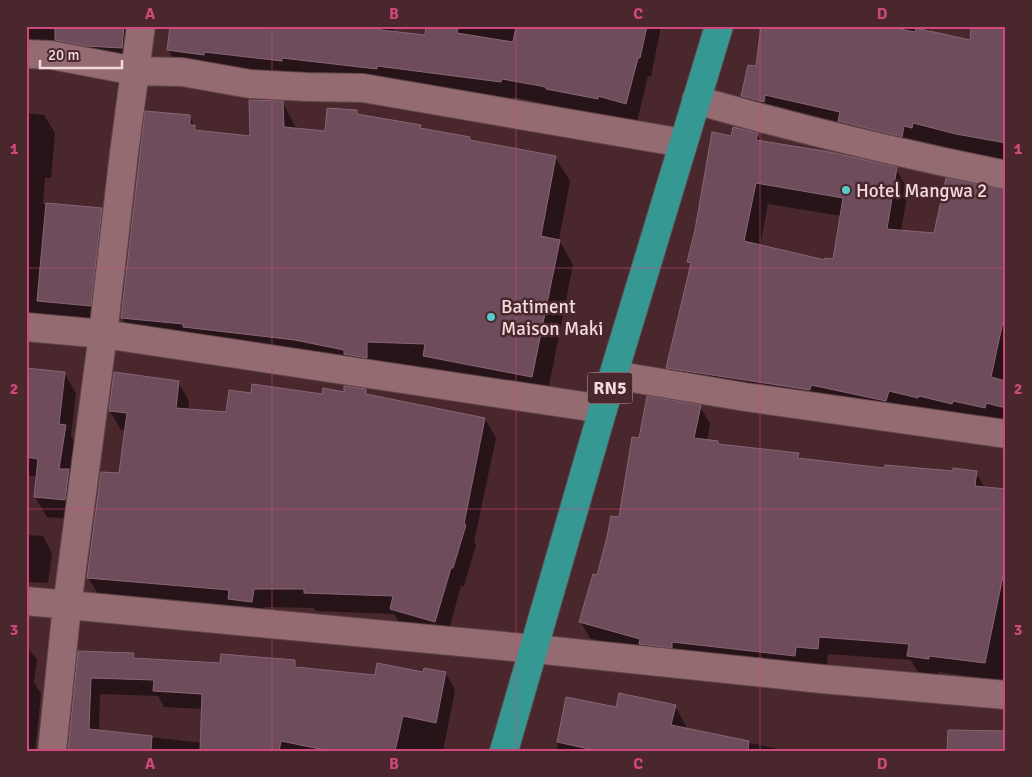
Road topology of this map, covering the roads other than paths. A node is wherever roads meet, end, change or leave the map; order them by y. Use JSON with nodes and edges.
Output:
{"nodes":[{"id":1,"x":141,"y":26,"type":"edge"},
{"id":2,"x":719,"y":26,"type":"edge"},
{"id":3,"x":26,"y":54,"type":"edge"},
{"id":4,"x":135,"y":71,"type":"junction"},
{"id":5,"x":696,"y":100,"type":"junction"},
{"id":6,"x":683,"y":143,"type":"junction"},
{"id":7,"x":1006,"y":175,"type":"edge"},
{"id":8,"x":26,"y":326,"type":"edge"},
{"id":9,"x":103,"y":334,"type":"junction"},
{"id":10,"x":614,"y":375,"type":"junction"},
{"id":11,"x":603,"y":409,"type":"junction"},
{"id":12,"x":1006,"y":434,"type":"edge"},
{"id":13,"x":26,"y":601,"type":"edge"},
{"id":14,"x":67,"y":606,"type":"junction"},
{"id":15,"x":534,"y":649,"type":"junction"},
{"id":16,"x":1006,"y":695,"type":"edge"},
{"id":17,"x":52,"y":751,"type":"edge"},
{"id":18,"x":504,"y":751,"type":"edge"}],
"edges":[{"from":1,"to":4,"type":"street"},
{"from":2,"to":5,"type":"highway","number":"RN5"},
{"from":3,"to":4,"type":"street"},
{"from":4,"to":6,"type":"street"},
{"from":4,"to":9,"type":"street"},
{"from":5,"to":6,"type":"highway","number":"RN5"},
{"from":5,"to":7,"type":"street"},
{"from":6,"to":10,"type":"highway","number":"RN5"},
{"from":8,"to":9,"type":"street"},
{"from":9,"to":11,"type":"street"},
{"from":9,"to":14,"type":"street"},
{"from":10,"to":11,"type":"highway","number":"RN5"},
{"from":10,"to":12,"type":"street"},
{"from":11,"to":15,"type":"highway","number":"RN5"},
{"from":13,"to":14,"type":"street"},
{"from":14,"to":15,"type":"street"},
{"from":14,"to":17,"type":"street"},
{"from":15,"to":16,"type":"street"},
{"from":15,"to":18,"type":"highway","number":"RN5"}]}
